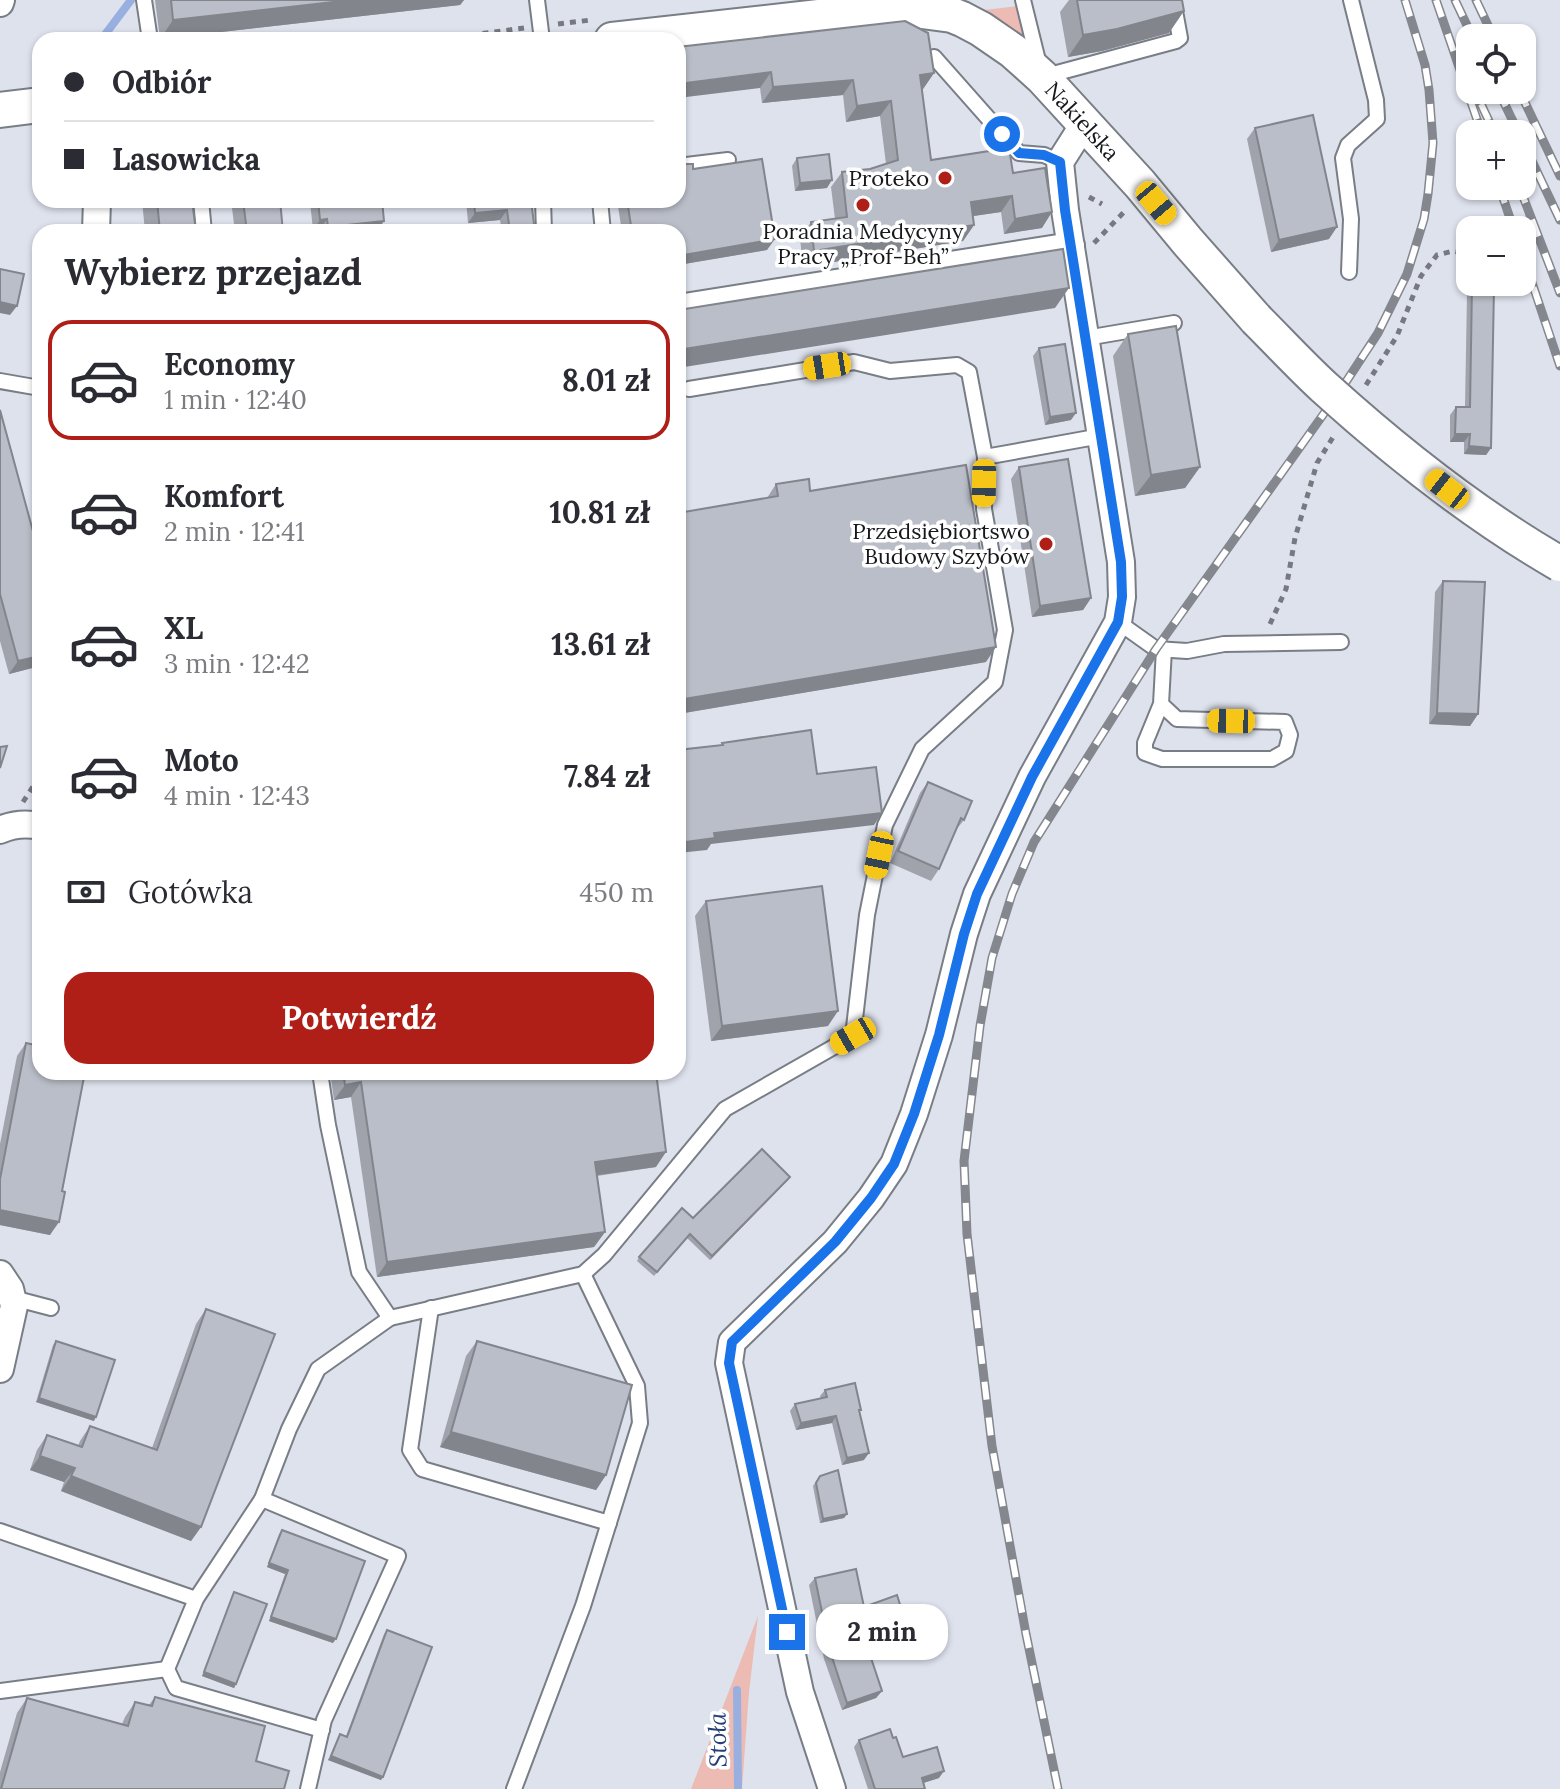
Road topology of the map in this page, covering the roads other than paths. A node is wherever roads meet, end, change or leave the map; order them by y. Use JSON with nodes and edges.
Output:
{"nodes":[{"id":1,"x":144,"y":0,"type":"edge"},
{"id":2,"x":537,"y":0,"type":"edge"},
{"id":3,"x":1023,"y":0,"type":"edge"},
{"id":4,"x":1173,"y":0,"type":"edge"},
{"id":5,"x":1351,"y":0,"type":"edge"},
{"id":6,"x":915,"y":4,"type":"edge"},
{"id":7,"x":149,"y":32,"type":"edge"},
{"id":8,"x":541,"y":32,"type":"edge"},
{"id":9,"x":679,"y":32,"type":"edge"},
{"id":10,"x":934,"y":57,"type":"edge"},
{"id":11,"x":1042,"y":77,"type":"junction"},
{"id":12,"x":32,"y":106,"type":"edge"},
{"id":13,"x":0,"y":110,"type":"edge"},
{"id":14,"x":1084,"y":124,"type":"junction"},
{"id":15,"x":728,"y":160,"type":"edge"},
{"id":16,"x":1060,"y":162,"type":"junction"},
{"id":17,"x":686,"y":165,"type":"edge"},
{"id":18,"x":1080,"y":246,"type":"junction"},
{"id":19,"x":1349,"y":272,"type":"dead end"},
{"id":20,"x":686,"y":307,"type":"edge"},
{"id":21,"x":1174,"y":323,"type":"edge"},
{"id":22,"x":1086,"y":338,"type":"junction"},
{"id":23,"x":0,"y":381,"type":"edge"},
{"id":24,"x":32,"y":387,"type":"edge"},
{"id":25,"x":689,"y":389,"type":"dead end"},
{"id":26,"x":1101,"y":436,"type":"junction"},
{"id":27,"x":985,"y":457,"type":"junction"},
{"id":28,"x":1560,"y":564,"type":"edge"},
{"id":29,"x":1118,"y":622,"type":"junction"},
{"id":30,"x":1341,"y":642,"type":"dead end"},
{"id":31,"x":1164,"y":649,"type":"junction"},
{"id":32,"x":1161,"y":704,"type":"junction"},
{"id":33,"x":32,"y":824,"type":"edge"},
{"id":34,"x":0,"y":830,"type":"edge"},
{"id":35,"x":321,"y":1080,"type":"edge"},
{"id":36,"x":0,"y":1274,"type":"edge"},
{"id":37,"x":583,"y":1274,"type":"junction"},
{"id":38,"x":13,"y":1298,"type":"junction"},
{"id":39,"x":51,"y":1308,"type":"dead end"},
{"id":40,"x":431,"y":1308,"type":"junction"},
{"id":41,"x":390,"y":1318,"type":"junction"},
{"id":42,"x":0,"y":1365,"type":"edge"},
{"id":43,"x":262,"y":1499,"type":"junction"},
{"id":44,"x":609,"y":1523,"type":"junction"},
{"id":45,"x":0,"y":1531,"type":"edge"},
{"id":46,"x":196,"y":1599,"type":"junction"},
{"id":47,"x":167,"y":1669,"type":"junction"},
{"id":48,"x":0,"y":1691,"type":"edge"},
{"id":49,"x":322,"y":1730,"type":"junction"},
{"id":50,"x":308,"y":1789,"type":"edge"},
{"id":51,"x":514,"y":1789,"type":"edge"},
{"id":52,"x":832,"y":1789,"type":"edge"}],
"edges":[{"from":1,"to":7,"type":"lane"},
{"from":2,"to":8,"type":"lane"},
{"from":3,"to":11,"type":"lane"},
{"from":4,"to":11,"type":"lane"},
{"from":5,"to":19,"type":"lane"},
{"from":6,"to":9,"type":"street","name":"Nakielska"},
{"from":6,"to":11,"type":"street","name":"Nakielska"},
{"from":10,"to":16,"type":"lane"},
{"from":11,"to":14,"type":"street","name":"Nakielska"},
{"from":12,"to":13,"type":"street"},
{"from":14,"to":16,"type":"street"},
{"from":14,"to":28,"type":"street","name":"Nakielska","bridge":true},
{"from":15,"to":17,"type":"lane"},
{"from":16,"to":18,"type":"street"},
{"from":18,"to":20,"type":"street"},
{"from":18,"to":22,"type":"street"},
{"from":21,"to":22,"type":"lane"},
{"from":22,"to":26,"type":"street"},
{"from":23,"to":24,"type":"lane"},
{"from":25,"to":27,"type":"lane"},
{"from":26,"to":27,"type":"lane"},
{"from":26,"to":29,"type":"street"},
{"from":27,"to":37,"type":"lane"},
{"from":29,"to":31,"type":"lane"},
{"from":29,"to":52,"type":"street"},
{"from":30,"to":31,"type":"lane"},
{"from":31,"to":32,"type":"lane"},
{"from":32,"to":32,"type":"lane"},
{"from":33,"to":34,"type":"street"},
{"from":35,"to":41,"type":"lane"},
{"from":36,"to":38,"type":"street"},
{"from":37,"to":40,"type":"lane"},
{"from":37,"to":44,"type":"lane"},
{"from":38,"to":39,"type":"lane"},
{"from":38,"to":42,"type":"street"},
{"from":40,"to":41,"type":"lane"},
{"from":40,"to":44,"type":"lane"},
{"from":41,"to":43,"type":"lane"},
{"from":43,"to":46,"type":"lane"},
{"from":43,"to":49,"type":"lane"},
{"from":44,"to":51,"type":"lane"},
{"from":45,"to":46,"type":"lane"},
{"from":46,"to":47,"type":"lane"},
{"from":47,"to":48,"type":"lane"},
{"from":47,"to":49,"type":"lane"},
{"from":49,"to":50,"type":"lane"}]}
